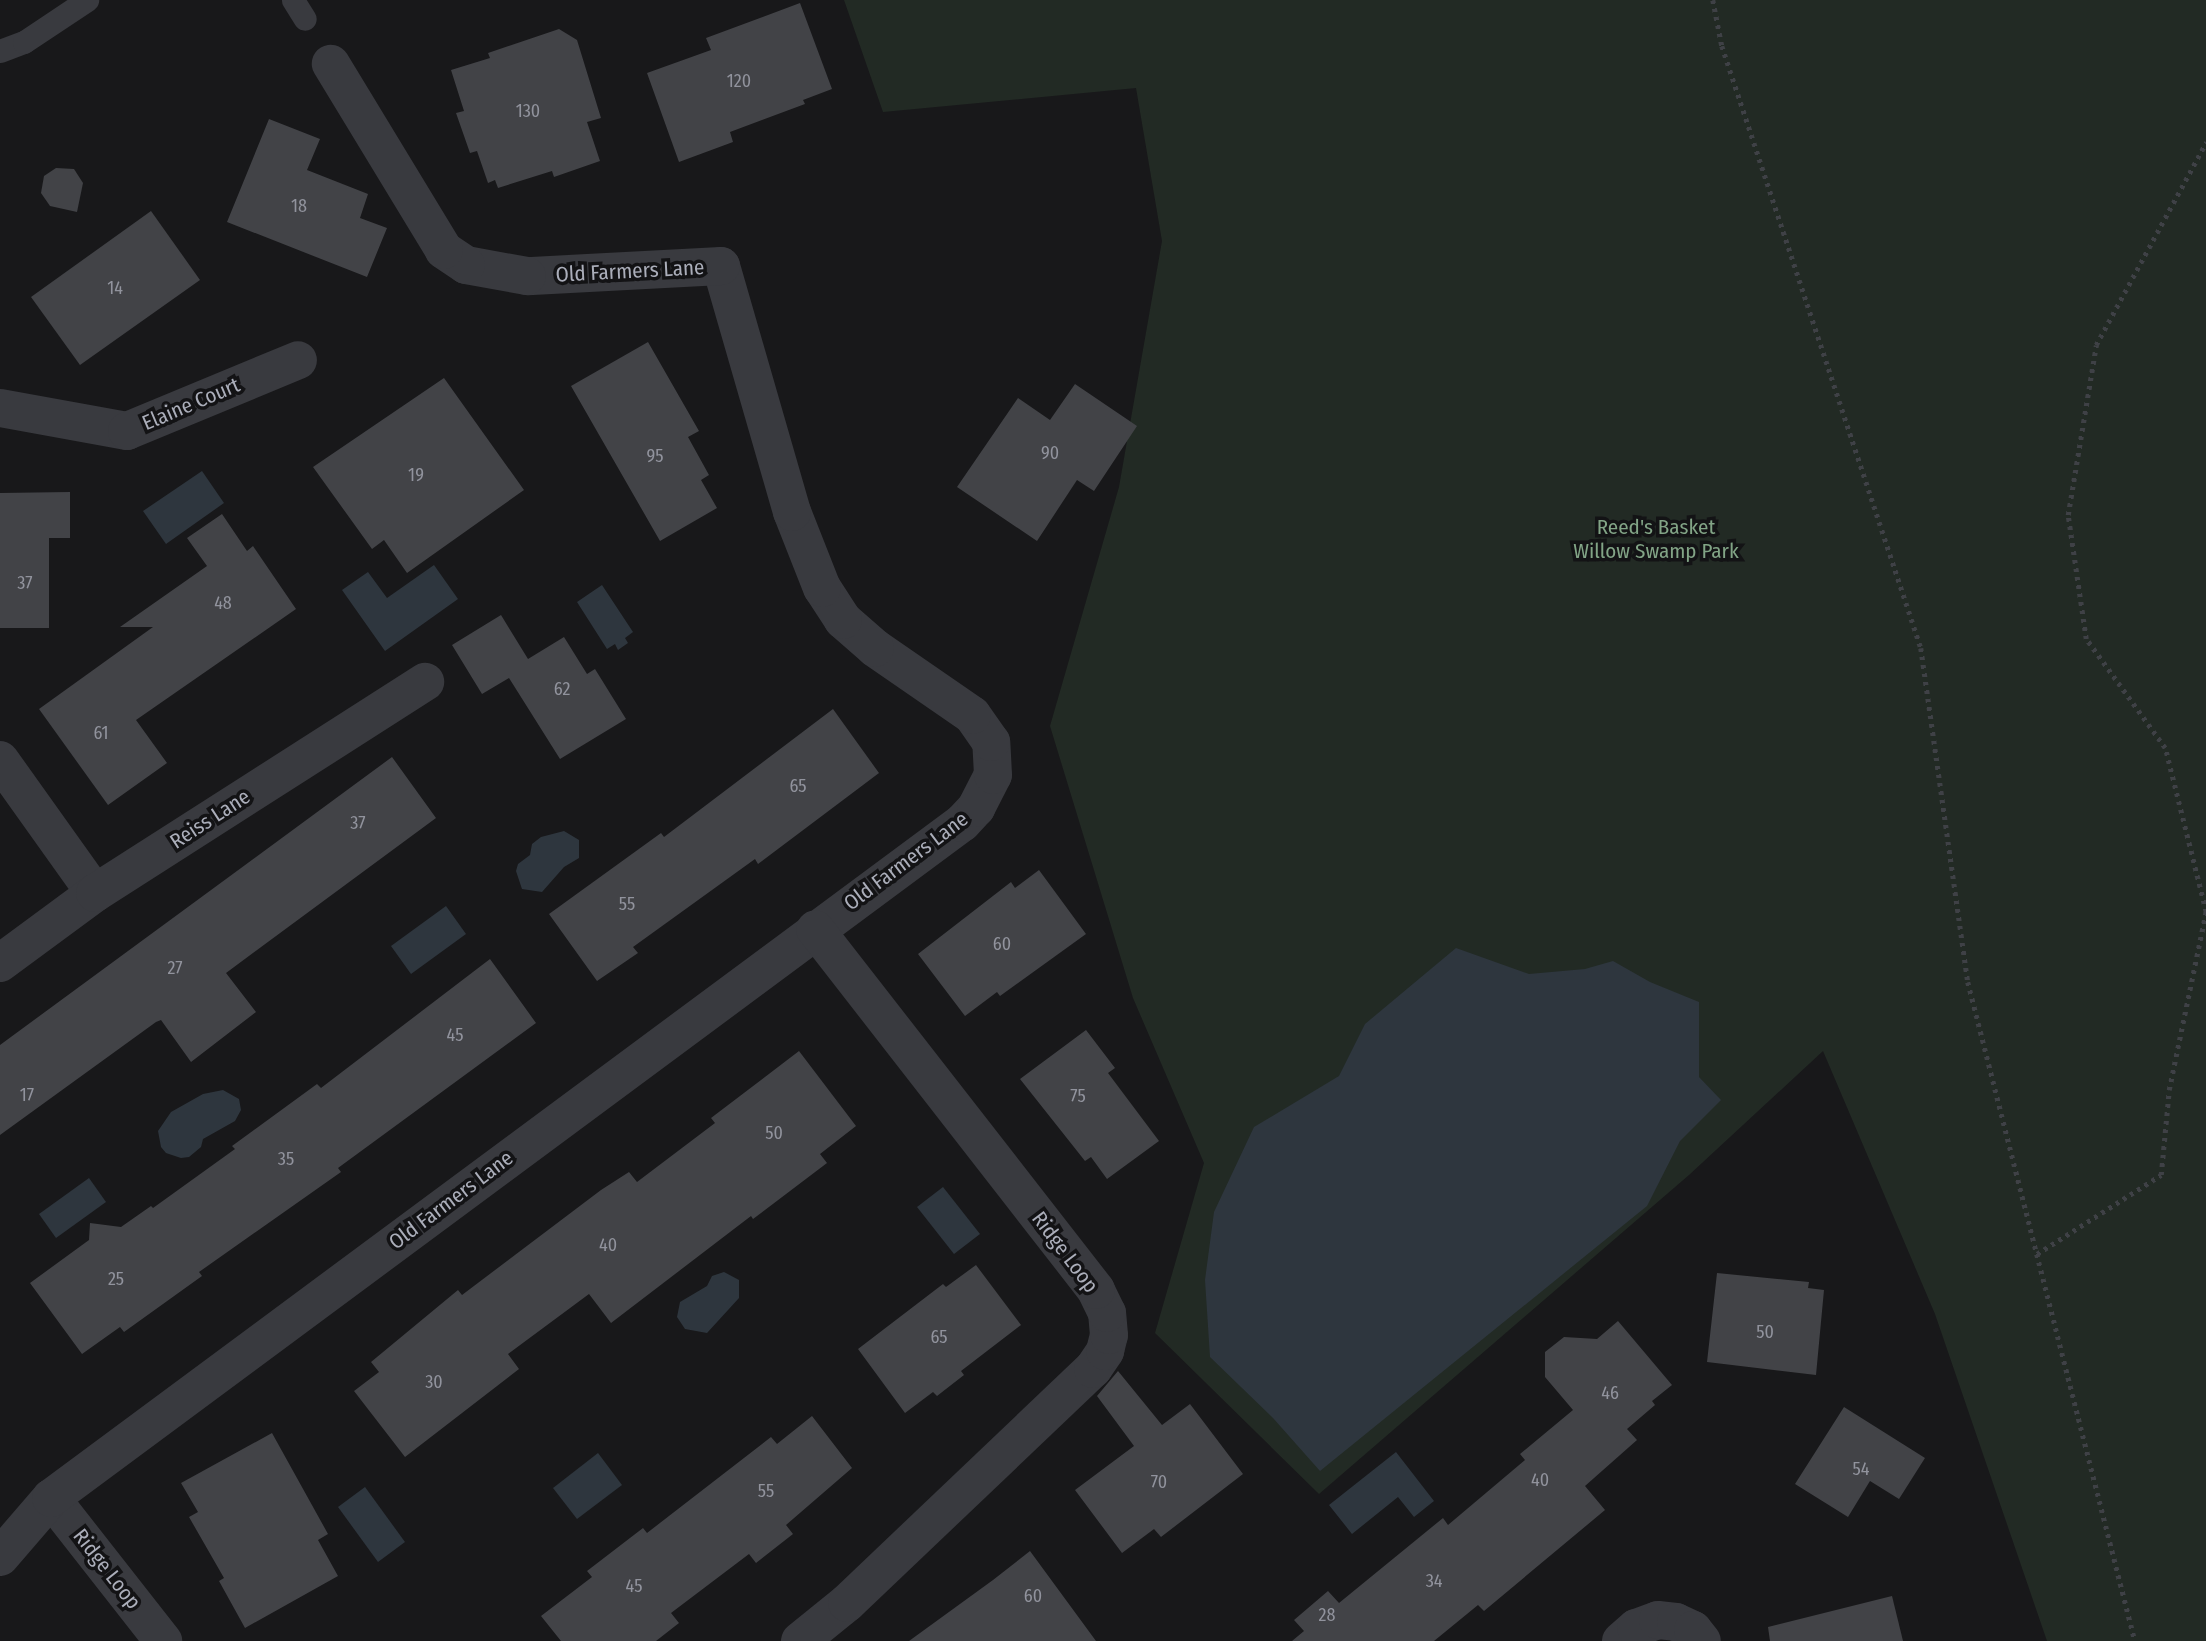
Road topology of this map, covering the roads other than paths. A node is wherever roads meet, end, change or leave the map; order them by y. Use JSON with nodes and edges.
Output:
{"nodes":[{"id":1,"x":87,"y":0,"type":"edge"},
{"id":2,"x":0,"y":51,"type":"edge"},
{"id":3,"x":331,"y":64,"type":"dead end"},
{"id":4,"x":298,"y":360,"type":"dead end"},
{"id":5,"x":0,"y":408,"type":"edge"},
{"id":6,"x":425,"y":682,"type":"dead end"},
{"id":7,"x":0,"y":760,"type":"edge"},
{"id":8,"x":95,"y":893,"type":"junction"},
{"id":9,"x":815,"y":929,"type":"junction"},
{"id":10,"x":0,"y":963,"type":"edge"},
{"id":11,"x":51,"y":1498,"type":"junction"},
{"id":12,"x":0,"y":1557,"type":"edge"},
{"id":13,"x":163,"y":1641,"type":"edge"},
{"id":14,"x":800,"y":1641,"type":"edge"},
{"id":15,"x":1621,"y":1641,"type":"edge"},
{"id":16,"x":1702,"y":1641,"type":"edge"}],
"edges":[{"from":1,"to":2,"type":"lane"},
{"from":3,"to":9,"type":"street","name":"Old Farmers Lane"},
{"from":4,"to":5,"type":"street","name":"Elaine Court"},
{"from":6,"to":8,"type":"street","name":"Reiss Lane"},
{"from":7,"to":8,"type":"street"},
{"from":8,"to":10,"type":"street","name":"Reiss Lane"},
{"from":9,"to":11,"type":"street","name":"Old Farmers Lane"},
{"from":9,"to":14,"type":"street","name":"Ridge Loop"},
{"from":11,"to":12,"type":"street","name":"Old Farmers Lane"},
{"from":11,"to":13,"type":"street","name":"Ridge Loop"},
{"from":15,"to":16,"type":"street"}]}
